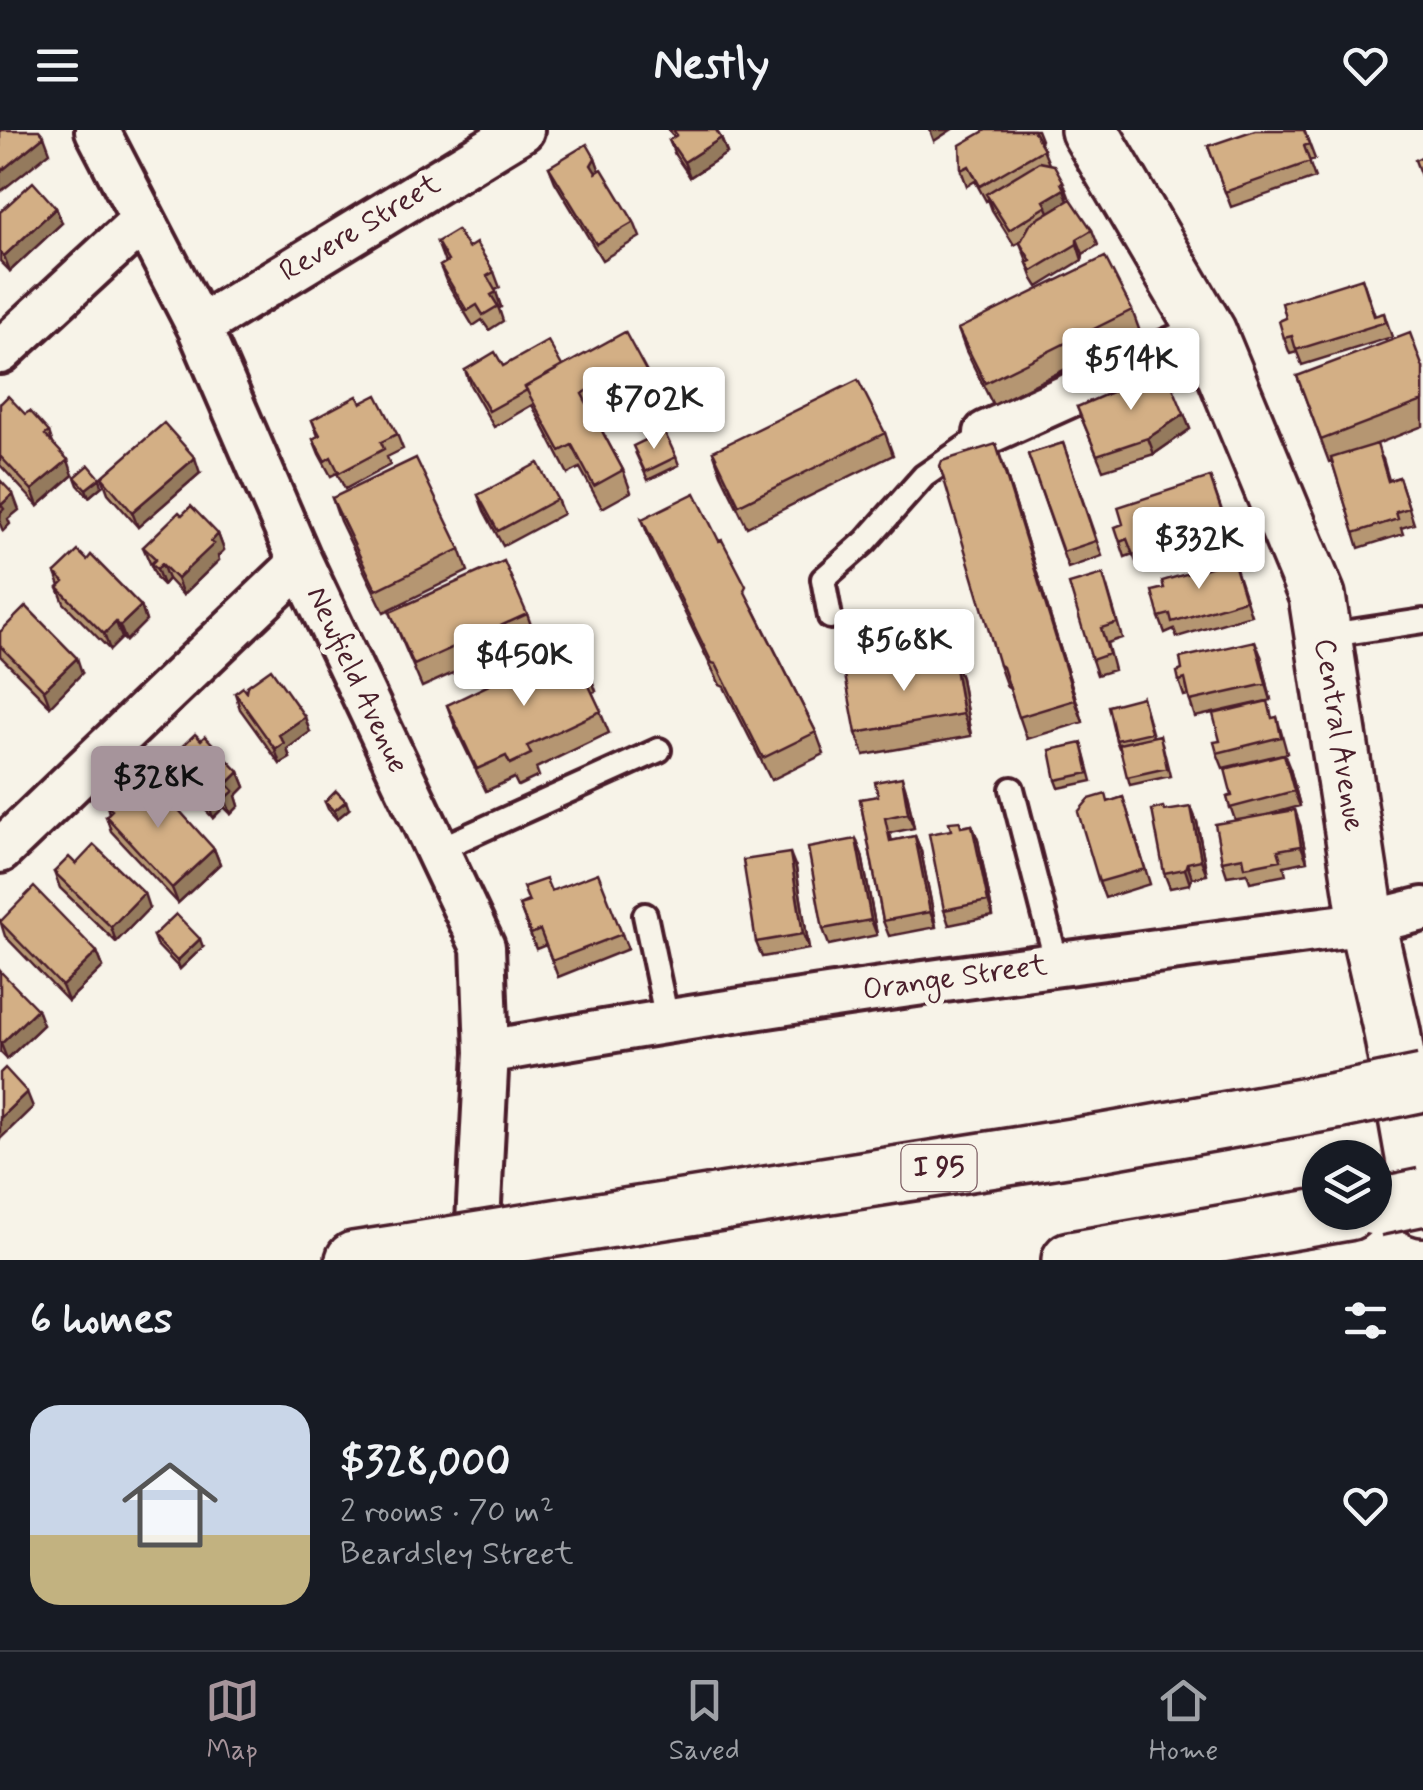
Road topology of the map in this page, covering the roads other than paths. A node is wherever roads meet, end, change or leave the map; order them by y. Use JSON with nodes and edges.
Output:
{"nodes":[{"id":1,"x":98,"y":130,"type":"edge"},
{"id":2,"x":522,"y":130,"type":"edge"},
{"id":3,"x":1089,"y":130,"type":"edge"},
{"id":4,"x":142,"y":220,"type":"junction"},
{"id":5,"x":199,"y":326,"type":"junction"},
{"id":6,"x":1208,"y":333,"type":"junction"},
{"id":7,"x":0,"y":352,"type":"edge"},
{"id":8,"x":986,"y":434,"type":"joint"},
{"id":9,"x":301,"y":564,"type":"junction"},
{"id":10,"x":830,"y":617,"type":"dead end"},
{"id":11,"x":1423,"y":621,"type":"edge"},
{"id":12,"x":1324,"y":636,"type":"junction"},
{"id":13,"x":659,"y":750,"type":"dead end"},
{"id":14,"x":1012,"y":789,"type":"dead end"},
{"id":15,"x":437,"y":850,"type":"junction"},
{"id":16,"x":0,"y":851,"type":"edge"},
{"id":17,"x":1423,"y":910,"type":"edge"},
{"id":18,"x":646,"y":915,"type":"dead end"},
{"id":19,"x":1367,"y":923,"type":"junction"},
{"id":20,"x":1057,"y":964,"type":"junction"},
{"id":21,"x":666,"y":1020,"type":"junction"},
{"id":22,"x":487,"y":1052,"type":"junction"},
{"id":23,"x":1423,"y":1082,"type":"edge"},
{"id":24,"x":1423,"y":1197,"type":"edge"},
{"id":25,"x":1392,"y":1203,"type":"edge"},
{"id":26,"x":1423,"y":1208,"type":"edge"},
{"id":27,"x":1302,"y":1220,"type":"edge"},
{"id":28,"x":380,"y":1256,"type":"edge"},
{"id":29,"x":476,"y":1260,"type":"edge"},
{"id":30,"x":1070,"y":1260,"type":"edge"}],
"edges":[{"from":1,"to":4,"type":"street","name":"Newfield Avenue"},
{"from":2,"to":5,"type":"street","name":"Revere Street"},
{"from":3,"to":6,"type":"main road","name":"Central Avenue"},
{"from":4,"to":5,"type":"street","name":"Newfield Avenue"},
{"from":4,"to":7,"type":"street"},
{"from":5,"to":9,"type":"street","name":"Newfield Avenue"},
{"from":6,"to":8,"type":"street"},
{"from":6,"to":12,"type":"main road","name":"Central Avenue"},
{"from":8,"to":10,"type":"lane"},
{"from":9,"to":15,"type":"street","name":"Newfield Avenue"},
{"from":9,"to":16,"type":"street"},
{"from":11,"to":12,"type":"lane"},
{"from":12,"to":19,"type":"main road","name":"Central Avenue"},
{"from":13,"to":15,"type":"lane"},
{"from":14,"to":20,"type":"lane"},
{"from":15,"to":22,"type":"street","name":"Newfield Avenue"},
{"from":17,"to":19,"type":"street","name":"Orange Street"},
{"from":18,"to":21,"type":"lane"},
{"from":19,"to":20,"type":"street","name":"Orange Street"},
{"from":19,"to":26,"type":"main road","name":"Central Avenue"},
{"from":20,"to":21,"type":"street","name":"Orange Street"},
{"from":21,"to":22,"type":"street","name":"Orange Street"},
{"from":22,"to":29,"type":"street","name":"Newfield Avenue"},
{"from":23,"to":28,"type":"main road","number":"I 95","bridge":true},
{"from":24,"to":25,"type":"main road","bridge":true},
{"from":27,"to":30,"type":"main road"}]}
